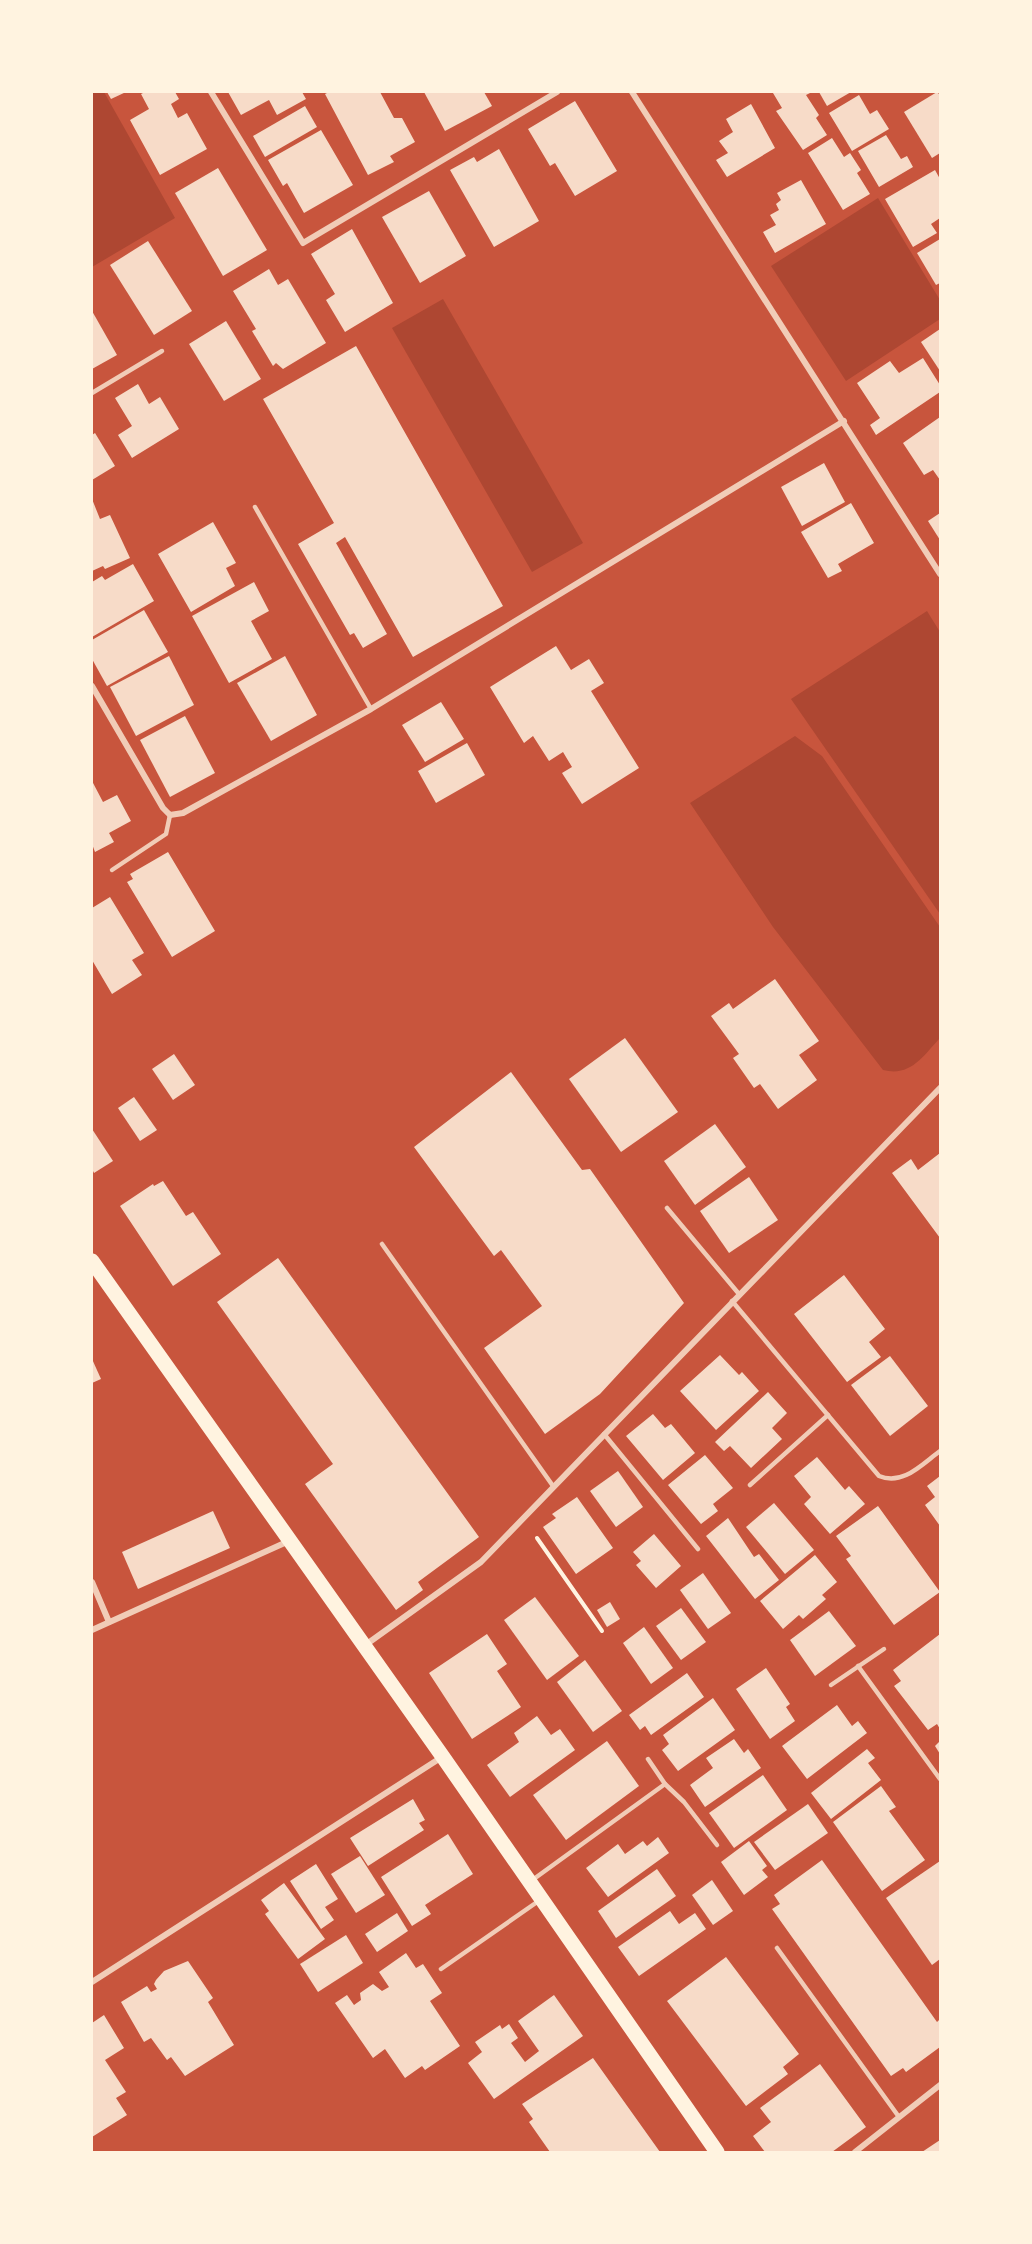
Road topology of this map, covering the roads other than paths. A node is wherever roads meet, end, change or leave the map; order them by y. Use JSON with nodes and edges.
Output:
{"nodes":[{"id":1,"x":211,"y":92,"type":"edge"},
{"id":2,"x":557,"y":92,"type":"edge"},
{"id":3,"x":632,"y":92,"type":"edge"},
{"id":4,"x":162,"y":351,"type":"dead end"},
{"id":5,"x":92,"y":393,"type":"edge"},
{"id":6,"x":844,"y":421,"type":"junction"},
{"id":7,"x":255,"y":507,"type":"dead end"},
{"id":8,"x":940,"y":574,"type":"edge"},
{"id":9,"x":92,"y":686,"type":"edge"},
{"id":10,"x":370,"y":709,"type":"junction"},
{"id":11,"x":170,"y":815,"type":"junction"},
{"id":12,"x":112,"y":870,"type":"dead end"},
{"id":13,"x":940,"y":1088,"type":"edge"},
{"id":14,"x":667,"y":1208,"type":"dead end"},
{"id":15,"x":382,"y":1244,"type":"dead end"},
{"id":16,"x":92,"y":1261,"type":"edge"},
{"id":17,"x":739,"y":1294,"type":"junction"},
{"id":18,"x":732,"y":1301,"type":"junction"},
{"id":19,"x":828,"y":1415,"type":"junction"},
{"id":20,"x":604,"y":1434,"type":"junction"},
{"id":21,"x":940,"y":1451,"type":"edge"},
{"id":22,"x":750,"y":1485,"type":"dead end"},
{"id":23,"x":553,"y":1486,"type":"junction"},
{"id":24,"x":289,"y":1541,"type":"junction"},
{"id":25,"x":698,"y":1549,"type":"dead end"},
{"id":26,"x":92,"y":1582,"type":"edge"},
{"id":27,"x":109,"y":1622,"type":"junction"},
{"id":28,"x":92,"y":1630,"type":"edge"},
{"id":29,"x":364,"y":1646,"type":"junction"},
{"id":30,"x":884,"y":1649,"type":"dead end"},
{"id":31,"x":858,"y":1666,"type":"junction"},
{"id":32,"x":831,"y":1685,"type":"dead end"},
{"id":33,"x":443,"y":1757,"type":"junction"},
{"id":34,"x":648,"y":1759,"type":"dead end"},
{"id":35,"x":940,"y":1779,"type":"edge"},
{"id":36,"x":665,"y":1784,"type":"junction"},
{"id":37,"x":717,"y":1845,"type":"dead end"},
{"id":38,"x":528,"y":1883,"type":"junction"},
{"id":39,"x":540,"y":1900,"type":"junction"},
{"id":40,"x":777,"y":1948,"type":"dead end"},
{"id":41,"x":441,"y":1969,"type":"dead end"},
{"id":42,"x":92,"y":1983,"type":"edge"},
{"id":43,"x":940,"y":2085,"type":"edge"},
{"id":44,"x":899,"y":2117,"type":"junction"},
{"id":45,"x":717,"y":2152,"type":"edge"},
{"id":46,"x":855,"y":2152,"type":"edge"}],
"edges":[{"from":1,"to":2,"type":"street"},
{"from":3,"to":6,"type":"street"},
{"from":4,"to":5,"type":"lane"},
{"from":6,"to":8,"type":"street"},
{"from":6,"to":10,"type":"street"},
{"from":7,"to":10,"type":"lane"},
{"from":9,"to":11,"type":"street"},
{"from":10,"to":11,"type":"street"},
{"from":11,"to":12,"type":"lane"},
{"from":13,"to":17,"type":"street"},
{"from":14,"to":17,"type":"lane"},
{"from":15,"to":23,"type":"lane"},
{"from":16,"to":24,"type":"main road"},
{"from":17,"to":18,"type":"street"},
{"from":18,"to":19,"type":"lane"},
{"from":18,"to":20,"type":"street"},
{"from":19,"to":21,"type":"lane"},
{"from":19,"to":22,"type":"lane"},
{"from":20,"to":23,"type":"street"},
{"from":20,"to":25,"type":"lane"},
{"from":23,"to":29,"type":"street"},
{"from":24,"to":27,"type":"street"},
{"from":24,"to":29,"type":"main road"},
{"from":26,"to":27,"type":"street"},
{"from":27,"to":28,"type":"street"},
{"from":29,"to":33,"type":"main road"},
{"from":30,"to":31,"type":"lane"},
{"from":31,"to":32,"type":"lane"},
{"from":31,"to":35,"type":"lane"},
{"from":33,"to":38,"type":"main road"},
{"from":33,"to":42,"type":"street"},
{"from":34,"to":36,"type":"lane"},
{"from":36,"to":37,"type":"lane"},
{"from":36,"to":38,"type":"lane"},
{"from":38,"to":39,"type":"main road"},
{"from":39,"to":41,"type":"lane"},
{"from":39,"to":45,"type":"main road"},
{"from":40,"to":44,"type":"lane"},
{"from":43,"to":44,"type":"street"},
{"from":44,"to":46,"type":"street"}]}
